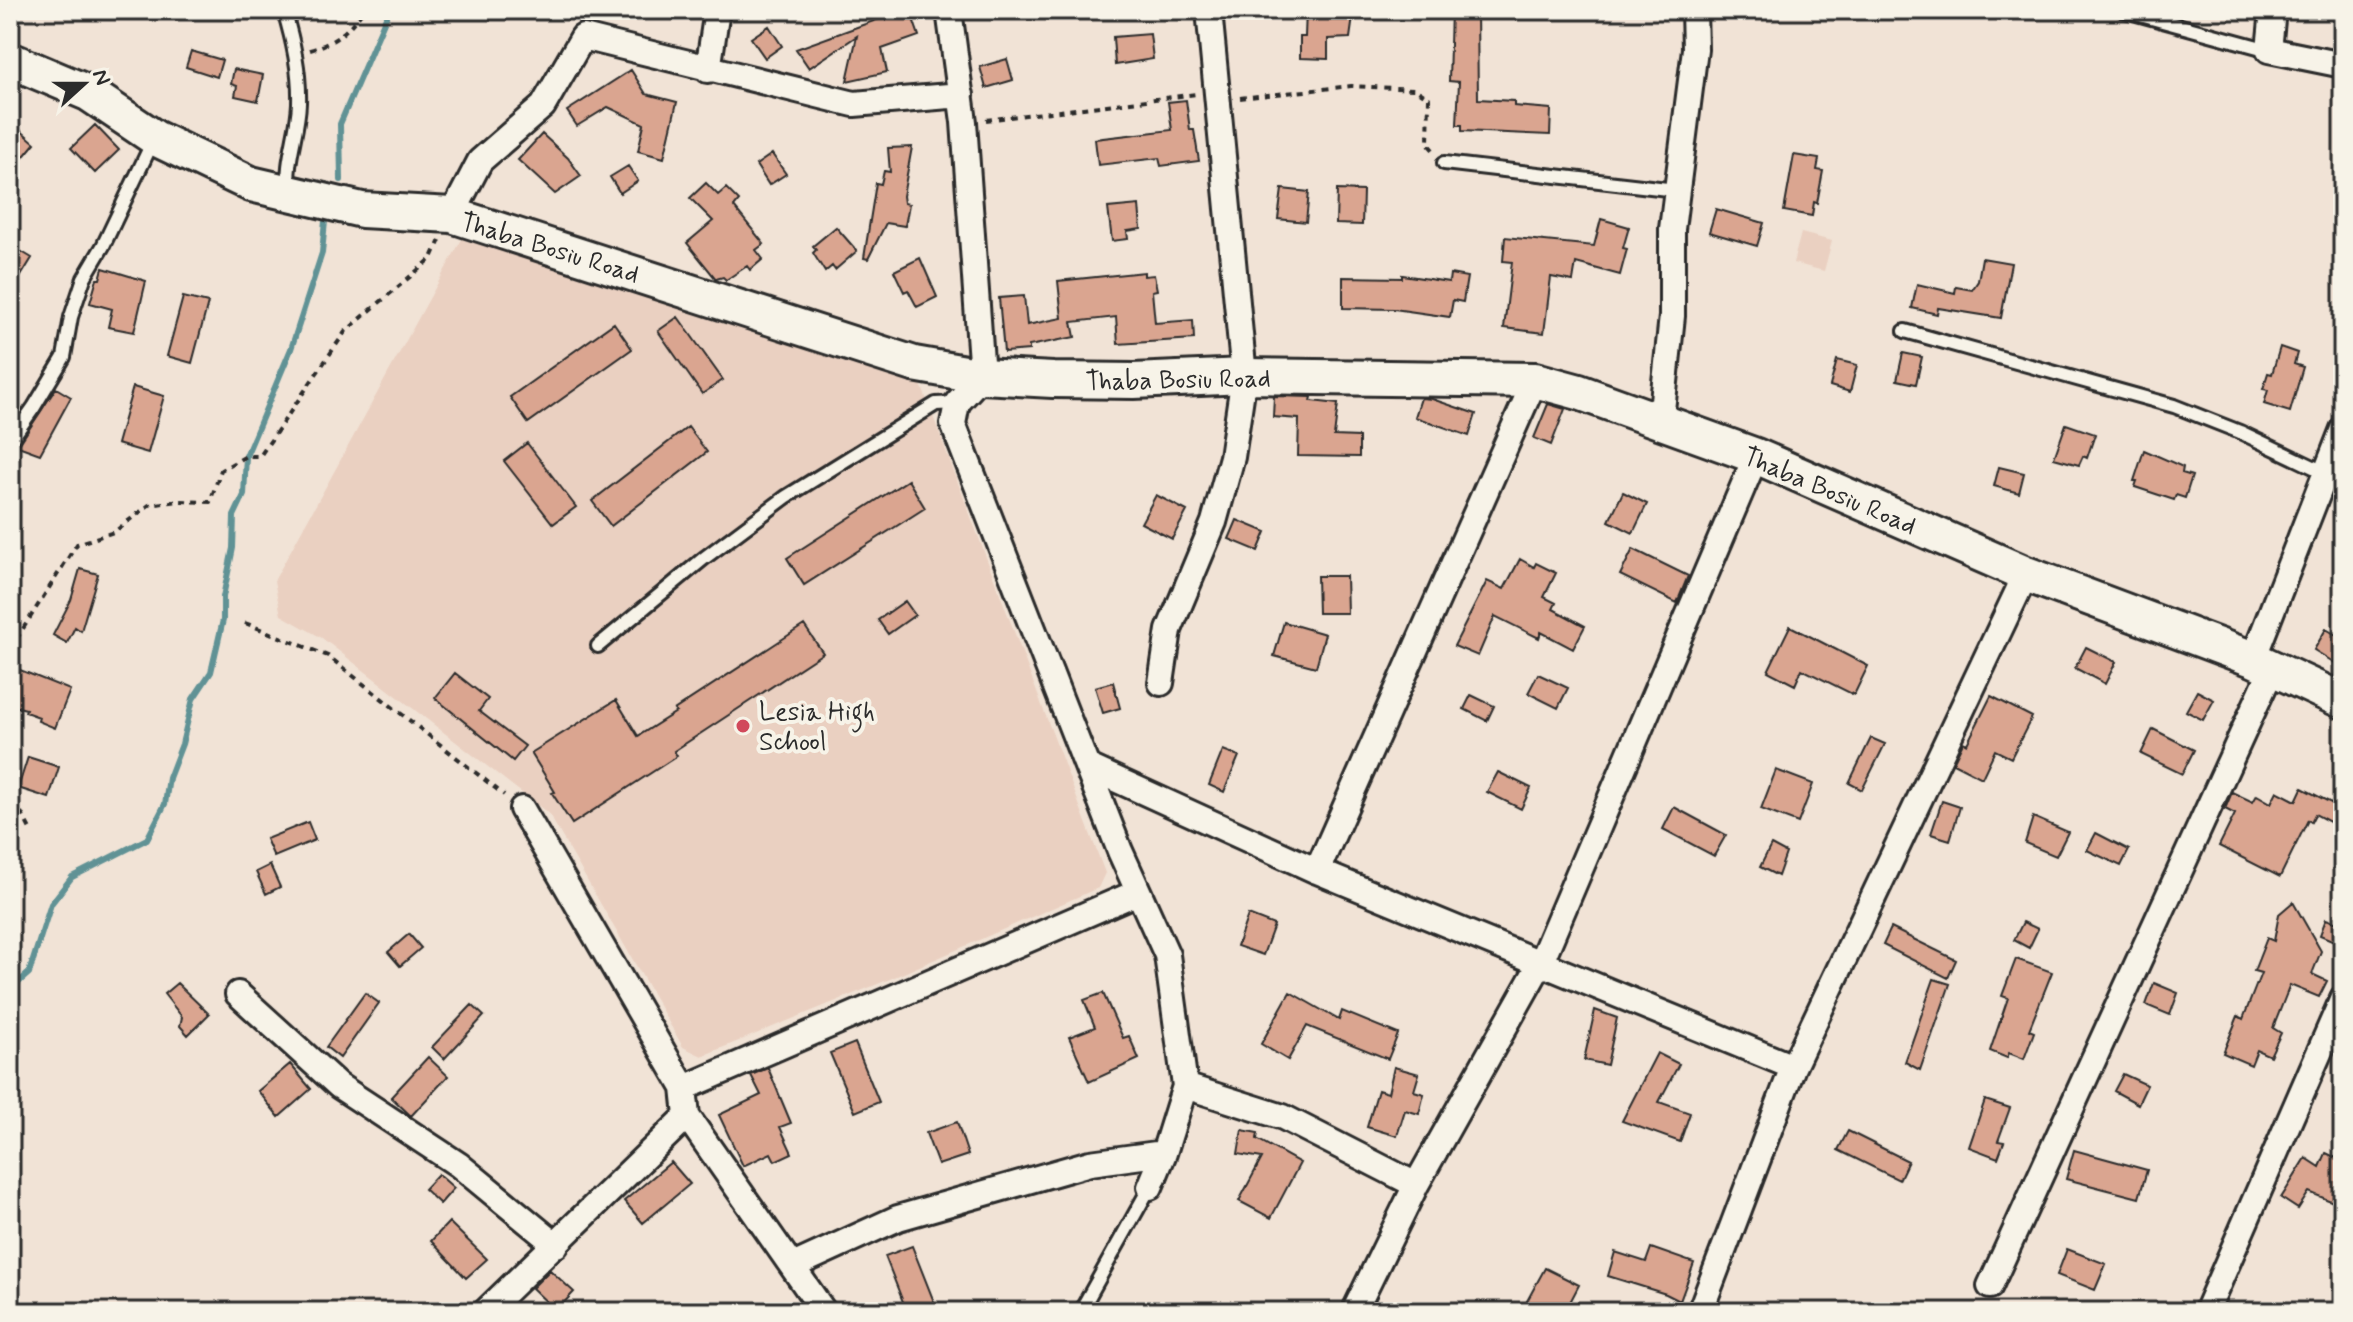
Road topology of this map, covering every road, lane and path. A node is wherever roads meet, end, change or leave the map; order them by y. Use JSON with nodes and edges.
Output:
{"nodes":[{"id":1,"x":284,"y":10,"type":"edge"},
{"id":2,"x":363,"y":10,"type":"edge"},
{"id":3,"x":717,"y":10,"type":"edge"},
{"id":4,"x":949,"y":10,"type":"edge"},
{"id":5,"x":1209,"y":10,"type":"edge"},
{"id":6,"x":1694,"y":10,"type":"edge"},
{"id":7,"x":2122,"y":10,"type":"edge"},
{"id":8,"x":2273,"y":10,"type":"edge"},
{"id":9,"x":2269,"y":50,"type":"junction"},
{"id":10,"x":296,"y":53,"type":"junction"},
{"id":11,"x":10,"y":60,"type":"edge"},
{"id":12,"x":2343,"y":65,"type":"edge"},
{"id":13,"x":708,"y":70,"type":"junction"},
{"id":14,"x":961,"y":95,"type":"junction"},
{"id":15,"x":1218,"y":96,"type":"junction"},
{"id":16,"x":964,"y":122,"type":"junction"},
{"id":17,"x":155,"y":138,"type":"junction"},
{"id":18,"x":1444,"y":163,"type":"joint"},
{"id":19,"x":1676,"y":190,"type":"junction"},
{"id":20,"x":290,"y":194,"type":"junction"},
{"id":21,"x":452,"y":215,"type":"junction"},
{"id":22,"x":1905,"y":331,"type":"dead end"},
{"id":23,"x":982,"y":376,"type":"junction"},
{"id":24,"x":1244,"y":376,"type":"junction"},
{"id":25,"x":1535,"y":380,"type":"junction"},
{"id":26,"x":957,"y":403,"type":"junction"},
{"id":27,"x":1661,"y":420,"type":"junction"},
{"id":28,"x":2343,"y":429,"type":"edge"},
{"id":29,"x":10,"y":441,"type":"edge"},
{"id":30,"x":1756,"y":456,"type":"junction"},
{"id":31,"x":2326,"y":473,"type":"junction"},
{"id":32,"x":2026,"y":574,"type":"junction"},
{"id":33,"x":245,"y":623,"type":"dead end"},
{"id":34,"x":598,"y":646,"type":"dead end"},
{"id":35,"x":10,"y":649,"type":"edge"},
{"id":36,"x":2262,"y":664,"type":"junction"},
{"id":37,"x":1161,"y":683,"type":"dead end"},
{"id":38,"x":2343,"y":701,"type":"edge"},
{"id":39,"x":1087,"y":766,"type":"junction"},
{"id":40,"x":10,"y":791,"type":"edge"},
{"id":41,"x":522,"y":809,"type":"joint"},
{"id":42,"x":32,"y":833,"type":"dead end"},
{"id":43,"x":1317,"y":871,"type":"junction"},
{"id":44,"x":1138,"y":892,"type":"junction"},
{"id":45,"x":1540,"y":964,"type":"junction"},
{"id":46,"x":238,"y":994,"type":"dead end"},
{"id":47,"x":2340,"y":1013,"type":"edge"},
{"id":48,"x":1793,"y":1067,"type":"junction"},
{"id":49,"x":1185,"y":1086,"type":"junction"},
{"id":50,"x":684,"y":1088,"type":"junction"},
{"id":51,"x":687,"y":1116,"type":"junction"},
{"id":52,"x":1164,"y":1153,"type":"junction"},
{"id":53,"x":1416,"y":1185,"type":"junction"},
{"id":54,"x":1150,"y":1187,"type":"joint"},
{"id":55,"x":556,"y":1245,"type":"junction"},
{"id":56,"x":793,"y":1266,"type":"junction"},
{"id":57,"x":1990,"y":1286,"type":"dead end"},
{"id":58,"x":485,"y":1312,"type":"edge"},
{"id":59,"x":824,"y":1312,"type":"edge"},
{"id":60,"x":1083,"y":1312,"type":"edge"},
{"id":61,"x":1354,"y":1312,"type":"edge"},
{"id":62,"x":1700,"y":1312,"type":"edge"},
{"id":63,"x":2206,"y":1312,"type":"edge"}],
"edges":[{"from":1,"to":10,"type":"lane"},
{"from":2,"to":10,"type":"path"},
{"from":3,"to":13,"type":"street"},
{"from":4,"to":14,"type":"street"},
{"from":5,"to":15,"type":"street"},
{"from":6,"to":19,"type":"street"},
{"from":7,"to":9,"type":"lane"},
{"from":8,"to":9,"type":"street"},
{"from":9,"to":12,"type":"street"},
{"from":10,"to":20,"type":"lane"},
{"from":11,"to":17,"type":"street","name":"Thaba Bosiu Road"},
{"from":13,"to":14,"type":"street"},
{"from":13,"to":21,"type":"street"},
{"from":14,"to":16,"type":"street"},
{"from":15,"to":16,"type":"path"},
{"from":15,"to":18,"type":"path"},
{"from":15,"to":24,"type":"street"},
{"from":16,"to":23,"type":"street"},
{"from":17,"to":20,"type":"street","name":"Thaba Bosiu Road"},
{"from":17,"to":29,"type":"lane"},
{"from":18,"to":19,"type":"lane"},
{"from":19,"to":27,"type":"street"},
{"from":20,"to":21,"type":"street","name":"Thaba Bosiu Road"},
{"from":21,"to":23,"type":"street","name":"Thaba Bosiu Road"},
{"from":21,"to":35,"type":"path"},
{"from":22,"to":31,"type":"lane"},
{"from":23,"to":24,"type":"street","name":"Thaba Bosiu Road"},
{"from":23,"to":26,"type":"street"},
{"from":24,"to":25,"type":"street","name":"Thaba Bosiu Road"},
{"from":24,"to":37,"type":"street"},
{"from":25,"to":27,"type":"street","name":"Thaba Bosiu Road"},
{"from":25,"to":43,"type":"street"},
{"from":26,"to":34,"type":"lane"},
{"from":26,"to":39,"type":"street"},
{"from":27,"to":30,"type":"street","name":"Thaba Bosiu Road"},
{"from":28,"to":31,"type":"street"},
{"from":30,"to":32,"type":"street","name":"Thaba Bosiu Road"},
{"from":30,"to":45,"type":"street"},
{"from":31,"to":36,"type":"street"},
{"from":32,"to":36,"type":"street","name":"Thaba Bosiu Road"},
{"from":32,"to":48,"type":"street"},
{"from":33,"to":41,"type":"path"},
{"from":36,"to":38,"type":"street","name":"Thaba Bosiu Road"},
{"from":36,"to":57,"type":"street"},
{"from":39,"to":43,"type":"street"},
{"from":39,"to":44,"type":"street"},
{"from":40,"to":42,"type":"path"},
{"from":41,"to":50,"type":"street"},
{"from":43,"to":45,"type":"street"},
{"from":44,"to":49,"type":"street"},
{"from":44,"to":50,"type":"street"},
{"from":45,"to":48,"type":"street"},
{"from":45,"to":53,"type":"street"},
{"from":46,"to":55,"type":"street"},
{"from":47,"to":63,"type":"street"},
{"from":48,"to":62,"type":"street"},
{"from":49,"to":52,"type":"street"},
{"from":49,"to":53,"type":"street"},
{"from":50,"to":51,"type":"street"},
{"from":51,"to":55,"type":"street"},
{"from":51,"to":56,"type":"street"},
{"from":52,"to":54,"type":"street"},
{"from":52,"to":56,"type":"street"},
{"from":53,"to":61,"type":"street"},
{"from":54,"to":60,"type":"lane"},
{"from":55,"to":58,"type":"street"},
{"from":56,"to":59,"type":"street"}]}
